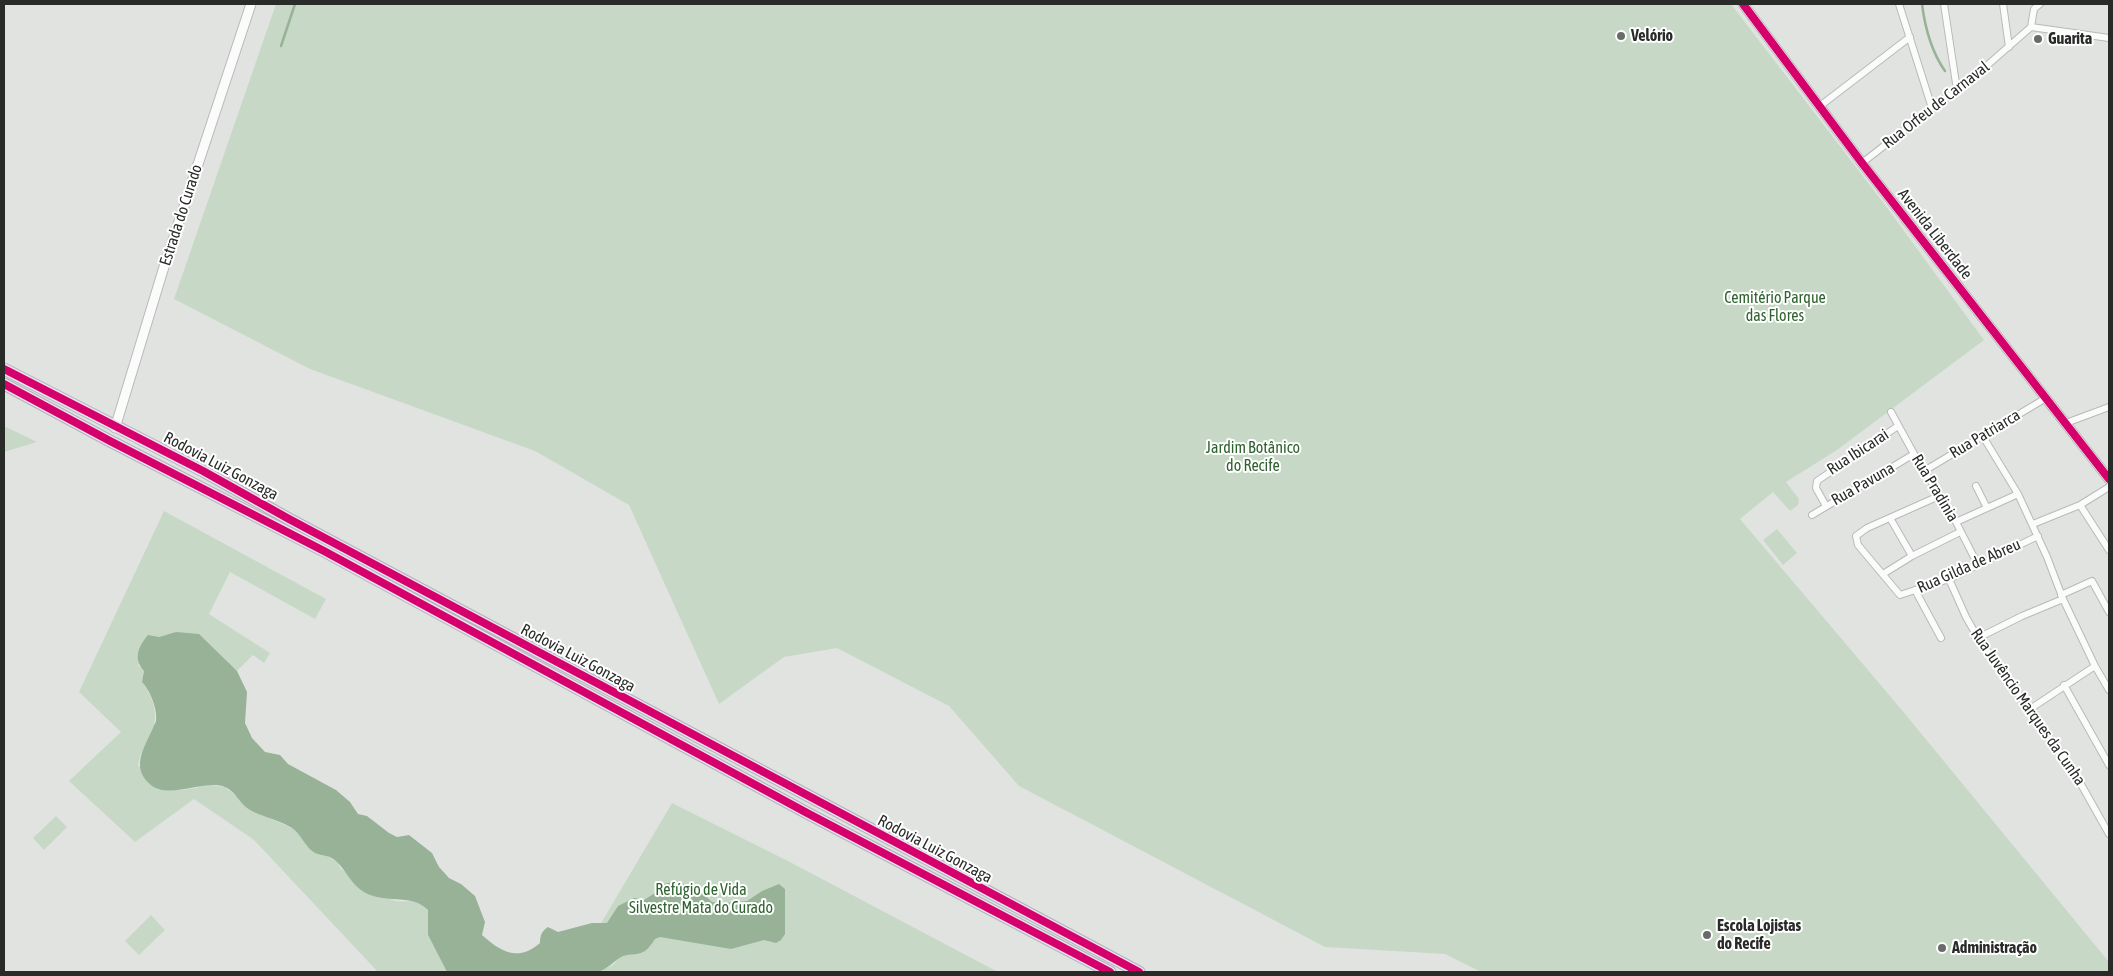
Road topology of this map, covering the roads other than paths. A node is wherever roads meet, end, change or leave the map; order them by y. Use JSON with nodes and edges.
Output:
{"nodes":[{"id":1,"x":251,"y":4,"type":"edge"},
{"id":2,"x":1743,"y":4,"type":"edge"},
{"id":3,"x":1899,"y":4,"type":"edge"},
{"id":4,"x":1944,"y":4,"type":"edge"},
{"id":5,"x":2003,"y":4,"type":"edge"},
{"id":6,"x":2040,"y":4,"type":"edge"},
{"id":7,"x":2031,"y":27,"type":"junction"},
{"id":8,"x":1910,"y":37,"type":"junction"},
{"id":9,"x":2109,"y":38,"type":"edge"},
{"id":10,"x":2009,"y":47,"type":"junction"},
{"id":11,"x":1957,"y":90,"type":"junction"},
{"id":12,"x":1820,"y":106,"type":"junction"},
{"id":13,"x":1932,"y":108,"type":"junction"},
{"id":14,"x":1862,"y":163,"type":"junction"},
{"id":15,"x":4,"y":369,"type":"edge"},
{"id":16,"x":4,"y":384,"type":"edge"},
{"id":17,"x":2046,"y":398,"type":"junction"},
{"id":18,"x":2109,"y":407,"type":"edge"},
{"id":19,"x":1892,"y":412,"type":"dead end"},
{"id":20,"x":2066,"y":423,"type":"junction"},
{"id":21,"x":1898,"y":426,"type":"junction"},
{"id":22,"x":116,"y":428,"type":"junction"},
{"id":23,"x":1982,"y":435,"type":"junction"},
{"id":24,"x":1914,"y":454,"type":"junction"},
{"id":25,"x":1924,"y":471,"type":"junction"},
{"id":26,"x":2109,"y":477,"type":"edge"},
{"id":27,"x":1976,"y":486,"type":"dead end"},
{"id":28,"x":2109,"y":487,"type":"edge"},
{"id":29,"x":2018,"y":494,"type":"junction"},
{"id":30,"x":1939,"y":496,"type":"junction"},
{"id":31,"x":2080,"y":505,"type":"junction"},
{"id":32,"x":1826,"y":506,"type":"junction"},
{"id":33,"x":1987,"y":508,"type":"junction"},
{"id":34,"x":1812,"y":515,"type":"dead end"},
{"id":35,"x":1890,"y":518,"type":"junction"},
{"id":36,"x":1956,"y":522,"type":"junction"},
{"id":37,"x":2033,"y":524,"type":"junction"},
{"id":38,"x":1960,"y":532,"type":"junction"},
{"id":39,"x":2038,"y":536,"type":"junction"},
{"id":40,"x":2109,"y":550,"type":"edge"},
{"id":41,"x":1912,"y":556,"type":"junction"},
{"id":42,"x":1978,"y":565,"type":"junction"},
{"id":43,"x":1883,"y":574,"type":"junction"},
{"id":44,"x":1949,"y":579,"type":"junction"},
{"id":45,"x":1915,"y":590,"type":"junction"},
{"id":46,"x":2062,"y":597,"type":"junction"},
{"id":47,"x":2109,"y":612,"type":"edge"},
{"id":48,"x":1941,"y":638,"type":"dead end"},
{"id":49,"x":1978,"y":638,"type":"junction"},
{"id":50,"x":2095,"y":666,"type":"junction"},
{"id":51,"x":2064,"y":686,"type":"junction"},
{"id":52,"x":2109,"y":690,"type":"edge"},
{"id":53,"x":2030,"y":709,"type":"junction"},
{"id":54,"x":2109,"y":765,"type":"edge"},
{"id":55,"x":2109,"y":834,"type":"edge"},
{"id":56,"x":1110,"y":972,"type":"edge"},
{"id":57,"x":1139,"y":972,"type":"edge"}],
"edges":[{"from":1,"to":22,"type":"main road","name":"Estrada do Curado"},
{"from":2,"to":12,"type":"main road","name":"Avenida Liberdade"},
{"from":3,"to":8,"type":"street"},
{"from":4,"to":11,"type":"street"},
{"from":5,"to":10,"type":"street"},
{"from":6,"to":7,"type":"street"},
{"from":7,"to":9,"type":"street"},
{"from":7,"to":10,"type":"street","name":"Rua Orfeu de Carnaval"},
{"from":8,"to":12,"type":"street"},
{"from":8,"to":13,"type":"street"},
{"from":10,"to":11,"type":"street","name":"Rua Orfeu de Carnaval"},
{"from":11,"to":13,"type":"street","name":"Rua Orfeu de Carnaval"},
{"from":12,"to":14,"type":"main road","name":"Avenida Liberdade"},
{"from":13,"to":14,"type":"street","name":"Rua Orfeu de Carnaval"},
{"from":14,"to":17,"type":"main road","name":"Avenida Liberdade"},
{"from":15,"to":22,"type":"highway","name":"Rodovia Luiz Gonzaga"},
{"from":16,"to":56,"type":"highway","name":"Rodovia Luiz Gonzaga"},
{"from":17,"to":20,"type":"main road","name":"Avenida Liberdade"},
{"from":17,"to":23,"type":"street","name":"Rua Patriarca"},
{"from":18,"to":20,"type":"street"},
{"from":19,"to":21,"type":"street","name":"Rua Pradinia"},
{"from":20,"to":26,"type":"main road","name":"Avenida Liberdade"},
{"from":21,"to":24,"type":"street","name":"Rua Pradinia"},
{"from":21,"to":32,"type":"street","name":"Rua Ibicarai"},
{"from":22,"to":57,"type":"highway","name":"Rodovia Luiz Gonzaga"},
{"from":23,"to":25,"type":"street","name":"Rua Patriarca"},
{"from":23,"to":29,"type":"street"},
{"from":24,"to":25,"type":"street","name":"Rua Pradinia"},
{"from":24,"to":32,"type":"street","name":"Rua Pavuna"},
{"from":25,"to":30,"type":"street","name":"Rua Pradinia"},
{"from":27,"to":33,"type":"street"},
{"from":28,"to":31,"type":"street"},
{"from":29,"to":33,"type":"street"},
{"from":29,"to":37,"type":"street"},
{"from":30,"to":35,"type":"street"},
{"from":30,"to":36,"type":"street","name":"Rua Pradinia"},
{"from":31,"to":37,"type":"street"},
{"from":31,"to":40,"type":"street"},
{"from":32,"to":34,"type":"street","name":"Rua Pavuna"},
{"from":33,"to":36,"type":"street"},
{"from":35,"to":41,"type":"street"},
{"from":35,"to":43,"type":"street"},
{"from":36,"to":38,"type":"street","name":"Rua Pradinia"},
{"from":37,"to":39,"type":"street"},
{"from":38,"to":41,"type":"street"},
{"from":38,"to":42,"type":"street","name":"Rua Pradinia"},
{"from":39,"to":42,"type":"street","name":"Rua Gilda de Abreu"},
{"from":39,"to":46,"type":"street"},
{"from":41,"to":43,"type":"street"},
{"from":42,"to":44,"type":"street","name":"Rua Gilda de Abreu"},
{"from":43,"to":45,"type":"street","name":"Rua Gilda de Abreu"},
{"from":44,"to":45,"type":"street","name":"Rua Gilda de Abreu"},
{"from":44,"to":49,"type":"street","name":"Rua Juvêncio Marques da Cunha"},
{"from":45,"to":48,"type":"street"},
{"from":46,"to":47,"type":"street"},
{"from":46,"to":49,"type":"street"},
{"from":46,"to":50,"type":"street"},
{"from":49,"to":53,"type":"street","name":"Rua Juvêncio Marques da Cunha"},
{"from":50,"to":51,"type":"street"},
{"from":50,"to":52,"type":"street"},
{"from":51,"to":53,"type":"street"},
{"from":51,"to":54,"type":"street"},
{"from":53,"to":55,"type":"street","name":"Rua Juvêncio Marques da Cunha"}]}
